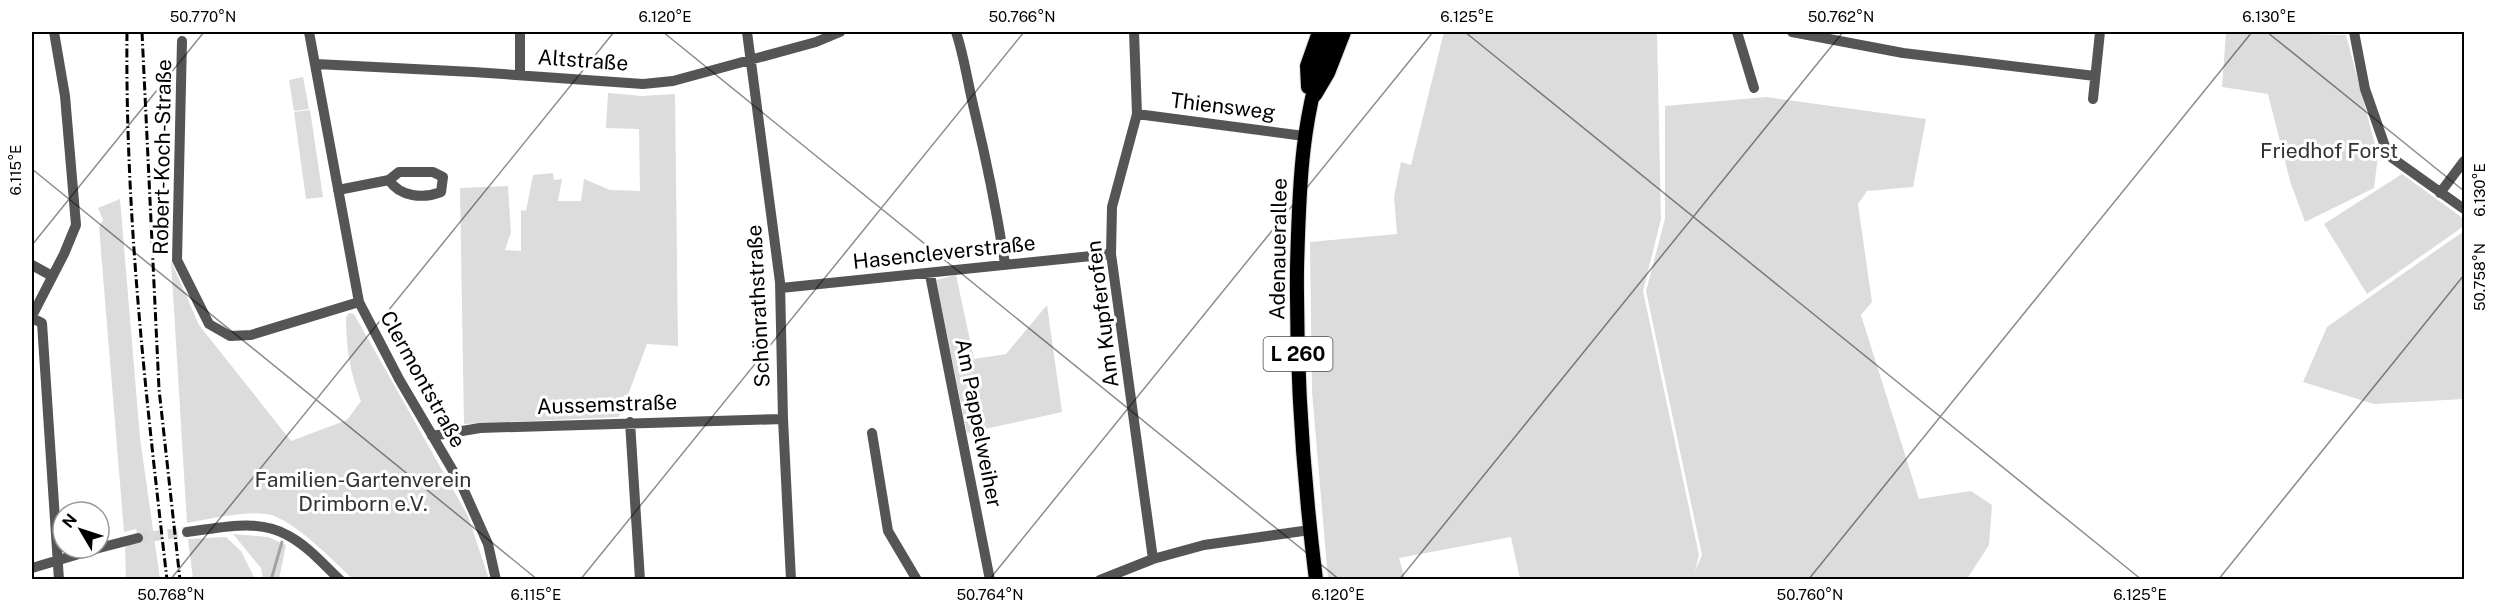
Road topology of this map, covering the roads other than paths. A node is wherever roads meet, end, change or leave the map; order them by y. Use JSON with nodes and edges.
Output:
{"nodes":[{"id":1,"x":54,"y":32,"type":"edge"},
{"id":2,"x":309,"y":32,"type":"edge"},
{"id":3,"x":520,"y":32,"type":"edge"},
{"id":4,"x":747,"y":32,"type":"edge"},
{"id":5,"x":840,"y":32,"type":"edge"},
{"id":6,"x":956,"y":32,"type":"edge"},
{"id":7,"x":1134,"y":32,"type":"edge"},
{"id":8,"x":1319,"y":32,"type":"edge"},
{"id":9,"x":1332,"y":32,"type":"edge"},
{"id":10,"x":1344,"y":32,"type":"edge"},
{"id":11,"x":1737,"y":32,"type":"edge"},
{"id":12,"x":1792,"y":32,"type":"edge"},
{"id":13,"x":2100,"y":32,"type":"edge"},
{"id":14,"x":2354,"y":32,"type":"edge"},
{"id":15,"x":182,"y":41,"type":"dead end"},
{"id":16,"x":751,"y":59,"type":"junction"},
{"id":17,"x":316,"y":64,"type":"junction"},
{"id":18,"x":520,"y":75,"type":"junction"},
{"id":19,"x":2095,"y":76,"type":"junction"},
{"id":20,"x":1754,"y":88,"type":"dead end"},
{"id":21,"x":2093,"y":99,"type":"dead end"},
{"id":22,"x":1308,"y":104,"type":"junction"},
{"id":23,"x":1137,"y":114,"type":"junction"},
{"id":24,"x":1304,"y":136,"type":"junction"},
{"id":25,"x":2464,"y":161,"type":"edge"},
{"id":26,"x":389,"y":180,"type":"junction"},
{"id":27,"x":338,"y":190,"type":"junction"},
{"id":28,"x":2440,"y":193,"type":"junction"},
{"id":29,"x":2464,"y":209,"type":"edge"},
{"id":30,"x":1112,"y":254,"type":"junction"},
{"id":31,"x":1005,"y":264,"type":"junction"},
{"id":32,"x":32,"y":265,"type":"edge"},
{"id":33,"x":930,"y":275,"type":"junction"},
{"id":34,"x":52,"y":276,"type":"junction"},
{"id":35,"x":781,"y":288,"type":"junction"},
{"id":36,"x":359,"y":302,"type":"junction"},
{"id":37,"x":32,"y":317,"type":"edge"},
{"id":38,"x":32,"y":347,"type":"edge"},
{"id":39,"x":44,"y":353,"type":"junction"},
{"id":40,"x":783,"y":419,"type":"junction"},
{"id":41,"x":630,"y":422,"type":"junction"},
{"id":42,"x":872,"y":433,"type":"dead end"},
{"id":43,"x":432,"y":436,"type":"junction"},
{"id":44,"x":54,"y":500,"type":"edge"},
{"id":45,"x":1310,"y":530,"type":"junction"},
{"id":46,"x":187,"y":532,"type":"tunnel mouth"},
{"id":47,"x":138,"y":538,"type":"tunnel mouth"},
{"id":48,"x":111,"y":545,"type":"edge"},
{"id":49,"x":1153,"y":559,"type":"junction"},
{"id":50,"x":58,"y":560,"type":"joint"},
{"id":51,"x":32,"y":568,"type":"edge"},
{"id":52,"x":59,"y":579,"type":"edge"},
{"id":53,"x":340,"y":579,"type":"edge"},
{"id":54,"x":496,"y":579,"type":"edge"},
{"id":55,"x":640,"y":579,"type":"edge"},
{"id":56,"x":791,"y":579,"type":"edge"},
{"id":57,"x":917,"y":579,"type":"edge"},
{"id":58,"x":990,"y":579,"type":"edge"},
{"id":59,"x":1100,"y":579,"type":"edge"},
{"id":60,"x":1316,"y":579,"type":"edge"}],
"edges":[{"from":1,"to":34,"type":"street"},
{"from":2,"to":17,"type":"street","name":"Clermontstraße"},
{"from":3,"to":18,"type":"street"},
{"from":4,"to":16,"type":"street","name":"Schönrathstraße"},
{"from":5,"to":16,"type":"street","name":"Altstraße"},
{"from":6,"to":31,"type":"street"},
{"from":7,"to":23,"type":"street","name":"Am Kupferofen"},
{"from":8,"to":22,"type":"main road"},
{"from":9,"to":22,"type":"main road","name":"Adenauerallee","number":"L 260"},
{"from":10,"to":22,"type":"main road"},
{"from":11,"to":20,"type":"street"},
{"from":12,"to":19,"type":"street"},
{"from":13,"to":19,"type":"street"},
{"from":14,"to":28,"type":"street"},
{"from":15,"to":36,"type":"street","name":"Robert-Koch-Straße"},
{"from":16,"to":18,"type":"street","name":"Altstraße"},
{"from":16,"to":35,"type":"street","name":"Schönrathstraße"},
{"from":17,"to":18,"type":"street","name":"Altstraße"},
{"from":17,"to":27,"type":"street","name":"Clermontstraße"},
{"from":19,"to":21,"type":"street"},
{"from":22,"to":24,"type":"main road","name":"Adenauerallee","number":"L 260"},
{"from":23,"to":24,"type":"street","name":"Thiensweg"},
{"from":23,"to":30,"type":"street","name":"Am Kupferofen"},
{"from":24,"to":45,"type":"main road","name":"Adenauerallee","number":"L 260"},
{"from":25,"to":28,"type":"street"},
{"from":26,"to":26,"type":"street"},
{"from":26,"to":27,"type":"street"},
{"from":27,"to":36,"type":"street","name":"Clermontstraße"},
{"from":28,"to":29,"type":"street"},
{"from":30,"to":31,"type":"street","name":"Hasencleverstraße"},
{"from":30,"to":49,"type":"street","name":"Am Kupferofen"},
{"from":31,"to":33,"type":"street","name":"Hasencleverstraße"},
{"from":32,"to":34,"type":"street"},
{"from":33,"to":35,"type":"street","name":"Hasencleverstraße"},
{"from":33,"to":58,"type":"street","name":"Am Pappelweiher"},
{"from":34,"to":37,"type":"street"},
{"from":35,"to":40,"type":"street","name":"Schönrathstraße"},
{"from":36,"to":43,"type":"street","name":"Clermontstraße"},
{"from":37,"to":39,"type":"street"},
{"from":38,"to":39,"type":"street"},
{"from":39,"to":44,"type":"street"},
{"from":40,"to":41,"type":"street","name":"Aussemstraße"},
{"from":40,"to":56,"type":"street","name":"Schönrathstraße"},
{"from":41,"to":43,"type":"street","name":"Aussemstraße"},
{"from":41,"to":55,"type":"street"},
{"from":42,"to":57,"type":"street"},
{"from":43,"to":54,"type":"street","name":"Clermontstraße"},
{"from":45,"to":49,"type":"street"},
{"from":45,"to":60,"type":"main road","name":"Adenauerallee","number":"L 260"},
{"from":46,"to":53,"type":"street"},
{"from":47,"to":48,"type":"street"},
{"from":49,"to":59,"type":"street"},
{"from":50,"to":51,"type":"street"},
{"from":50,"to":52,"type":"street"}]}
